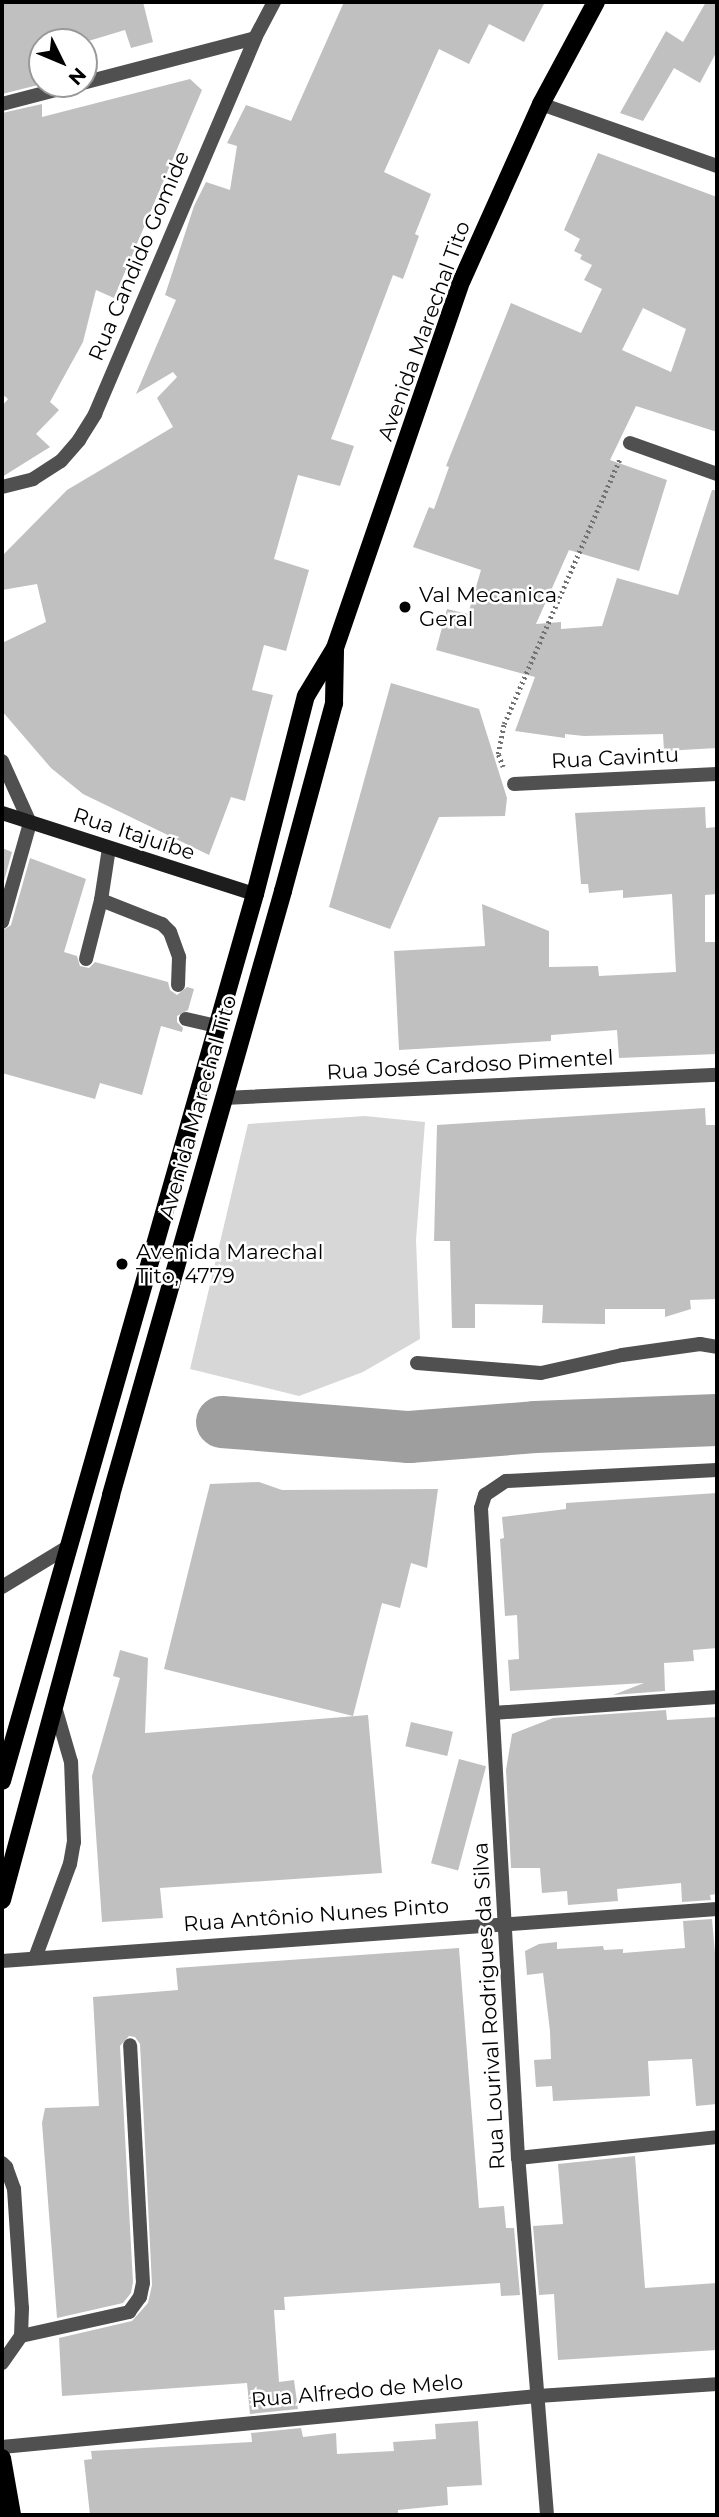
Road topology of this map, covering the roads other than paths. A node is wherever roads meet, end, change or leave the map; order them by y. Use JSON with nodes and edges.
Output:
{"nodes":[{"id":1,"x":274,"y":2,"type":"edge"},
{"id":2,"x":596,"y":2,"type":"edge"},
{"id":3,"x":254,"y":38,"type":"junction"},
{"id":4,"x":2,"y":104,"type":"edge"},
{"id":5,"x":541,"y":104,"type":"junction"},
{"id":6,"x":717,"y":166,"type":"edge"},
{"id":7,"x":630,"y":443,"type":"road end"},
{"id":8,"x":717,"y":474,"type":"edge"},
{"id":9,"x":2,"y":487,"type":"edge"},
{"id":10,"x":335,"y":648,"type":"junction"},
{"id":11,"x":2,"y":761,"type":"edge"},
{"id":12,"x":717,"y":774,"type":"edge"},
{"id":13,"x":514,"y":784,"type":"road end"},
{"id":14,"x":2,"y":813,"type":"edge"},
{"id":15,"x":30,"y":823,"type":"junction"},
{"id":16,"x":109,"y":848,"type":"junction"},
{"id":17,"x":254,"y":894,"type":"junction"},
{"id":18,"x":102,"y":900,"type":"junction"},
{"id":19,"x":2,"y":922,"type":"edge"},
{"id":20,"x":86,"y":959,"type":"dead end"},
{"id":21,"x":178,"y":985,"type":"dead end"},
{"id":22,"x":186,"y":1019,"type":"dead end"},
{"id":23,"x":216,"y":1026,"type":"junction"},
{"id":24,"x":242,"y":1036,"type":"junction"},
{"id":25,"x":717,"y":1075,"type":"edge"},
{"id":26,"x":224,"y":1098,"type":"junction"},
{"id":27,"x":717,"y":1346,"type":"edge"},
{"id":28,"x":417,"y":1363,"type":"dead end"},
{"id":29,"x":717,"y":1471,"type":"edge"},
{"id":30,"x":66,"y":1548,"type":"junction"},
{"id":31,"x":2,"y":1587,"type":"edge"},
{"id":32,"x":717,"y":1697,"type":"edge"},
{"id":33,"x":55,"y":1707,"type":"junction"},
{"id":34,"x":493,"y":1713,"type":"junction"},
{"id":35,"x":2,"y":1781,"type":"edge"},
{"id":36,"x":2,"y":1900,"type":"edge"},
{"id":37,"x":717,"y":1909,"type":"edge"},
{"id":38,"x":506,"y":1922,"type":"junction"},
{"id":39,"x":35,"y":1958,"type":"junction"},
{"id":40,"x":2,"y":1961,"type":"edge"},
{"id":41,"x":130,"y":2045,"type":"dead end"},
{"id":42,"x":717,"y":2137,"type":"edge"},
{"id":43,"x":518,"y":2158,"type":"junction"},
{"id":44,"x":2,"y":2163,"type":"edge"},
{"id":45,"x":21,"y":2336,"type":"junction"},
{"id":46,"x":2,"y":2363,"type":"edge"},
{"id":47,"x":717,"y":2384,"type":"edge"},
{"id":48,"x":537,"y":2396,"type":"junction"},
{"id":49,"x":2,"y":2447,"type":"edge"},
{"id":50,"x":2,"y":2458,"type":"edge"},
{"id":51,"x":12,"y":2515,"type":"edge"},
{"id":52,"x":547,"y":2515,"type":"edge"}],
"edges":[{"from":1,"to":3,"type":"street","name":"Rua Candido Gomide"},
{"from":2,"to":5,"type":"main road","name":"Avenida Marechal Tito"},
{"from":3,"to":4,"type":"street"},
{"from":3,"to":9,"type":"street","name":"Rua Candido Gomide"},
{"from":5,"to":6,"type":"street"},
{"from":5,"to":10,"type":"main road","name":"Avenida Marechal Tito"},
{"from":7,"to":8,"type":"street"},
{"from":10,"to":17,"type":"main road","name":"Avenida Marechal Tito"},
{"from":10,"to":24,"type":"main road","name":"Avenida Marechal Tito"},
{"from":11,"to":15,"type":"street"},
{"from":12,"to":13,"type":"street","name":"Rua Cavintu"},
{"from":14,"to":15,"type":"street","name":"Rua Itajuíbe"},
{"from":15,"to":16,"type":"street","name":"Rua Itajuíbe"},
{"from":15,"to":19,"type":"street"},
{"from":16,"to":17,"type":"street","name":"Rua Itajuíbe"},
{"from":16,"to":18,"type":"street"},
{"from":17,"to":23,"type":"main road","name":"Avenida Marechal Tito"},
{"from":17,"to":24,"type":"main road"},
{"from":18,"to":20,"type":"street"},
{"from":18,"to":21,"type":"street"},
{"from":22,"to":23,"type":"street"},
{"from":23,"to":30,"type":"main road","name":"Avenida Marechal Tito"},
{"from":24,"to":26,"type":"main road","name":"Avenida Marechal Tito"},
{"from":25,"to":26,"type":"street","name":"Rua José Cardoso Pimentel"},
{"from":26,"to":33,"type":"main road","name":"Avenida Marechal Tito"},
{"from":27,"to":28,"type":"street"},
{"from":29,"to":34,"type":"street","name":"Rua Lourival Rodrigues da Silva"},
{"from":30,"to":31,"type":"street"},
{"from":30,"to":35,"type":"main road","name":"Avenida Marechal Tito"},
{"from":32,"to":34,"type":"street"},
{"from":33,"to":36,"type":"main road","name":"Avenida Marechal Tito"},
{"from":33,"to":39,"type":"street"},
{"from":34,"to":38,"type":"street","name":"Rua Lourival Rodrigues da Silva"},
{"from":37,"to":38,"type":"street","name":"Rua Antônio Nunes Pinto"},
{"from":38,"to":39,"type":"street","name":"Rua Antônio Nunes Pinto"},
{"from":38,"to":43,"type":"street","name":"Rua Lourival Rodrigues da Silva"},
{"from":39,"to":40,"type":"street","name":"Rua Antônio Nunes Pinto"},
{"from":41,"to":45,"type":"street"},
{"from":42,"to":43,"type":"street"},
{"from":43,"to":48,"type":"street","name":"Rua Lourival Rodrigues da Silva"},
{"from":44,"to":45,"type":"street"},
{"from":45,"to":46,"type":"street"},
{"from":47,"to":48,"type":"street","name":"Rua Alfredo de Melo"},
{"from":48,"to":49,"type":"street","name":"Rua Alfredo de Melo"},
{"from":48,"to":52,"type":"street","name":"Rua Lourival Rodrigues da Silva"},
{"from":50,"to":51,"type":"main road"}]}
